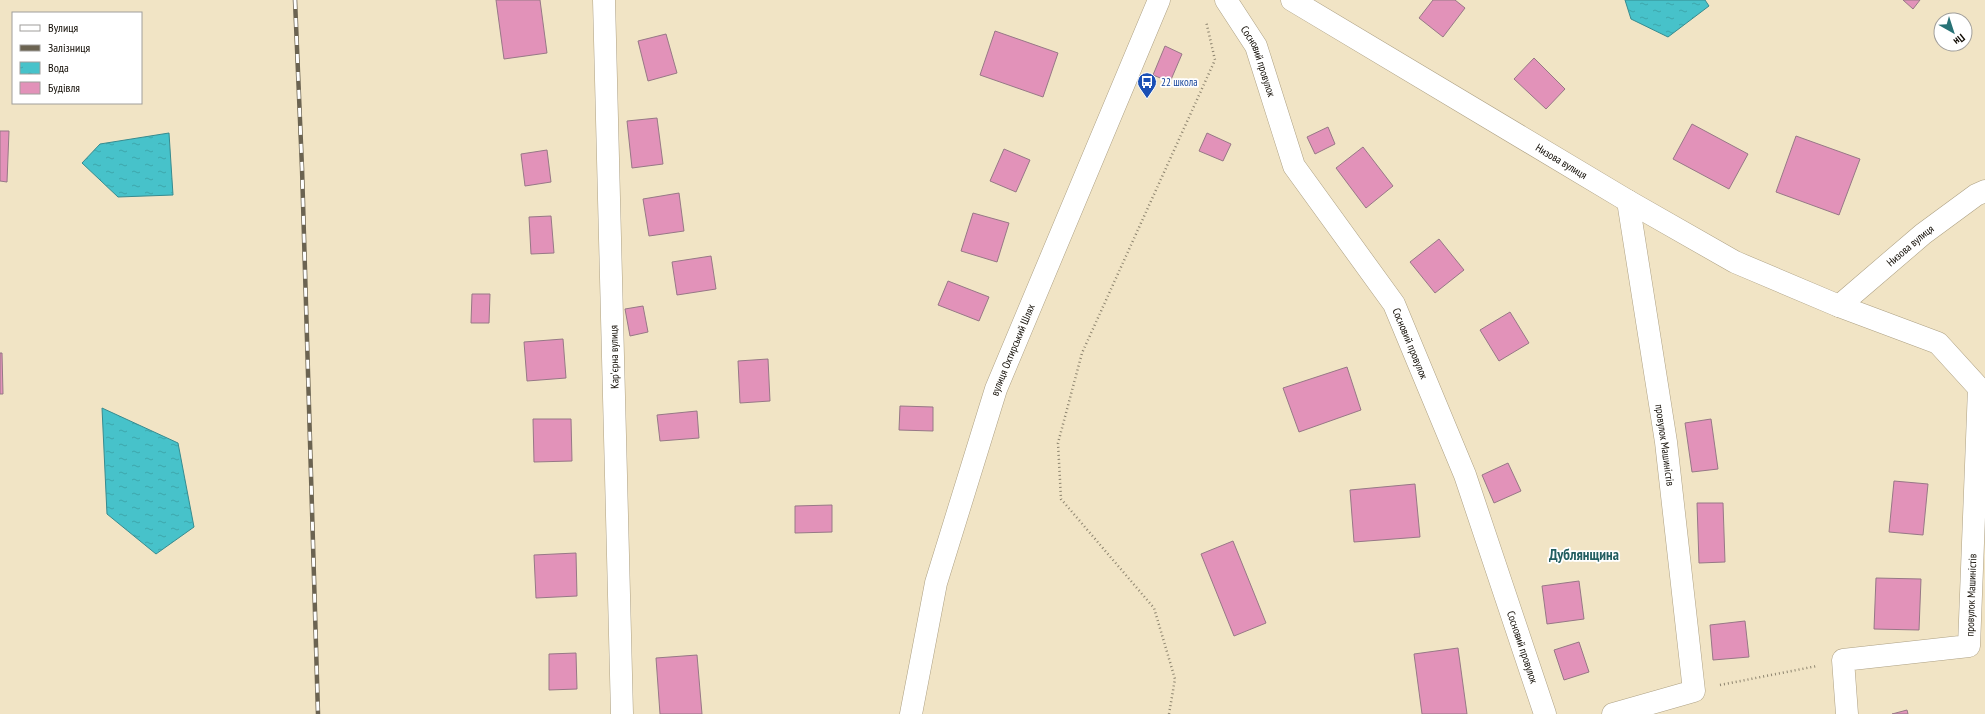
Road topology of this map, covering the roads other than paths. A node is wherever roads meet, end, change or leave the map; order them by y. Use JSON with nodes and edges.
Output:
{"nodes":[{"id":1,"x":604,"y":0,"type":"edge"},
{"id":2,"x":1160,"y":0,"type":"edge"},
{"id":3,"x":1226,"y":0,"type":"edge"},
{"id":4,"x":1292,"y":0,"type":"edge"},
{"id":5,"x":1985,"y":191,"type":"edge"},
{"id":6,"x":1628,"y":201,"type":"junction"},
{"id":7,"x":1839,"y":306,"type":"junction"},
{"id":8,"x":1979,"y":388,"type":"joint"},
{"id":9,"x":622,"y":714,"type":"edge"},
{"id":10,"x":911,"y":714,"type":"edge"},
{"id":11,"x":1545,"y":714,"type":"edge"},
{"id":12,"x":1613,"y":714,"type":"edge"},
{"id":13,"x":1847,"y":714,"type":"edge"}],
"edges":[{"from":1,"to":9,"type":"street","name":"Карʼєрна вулиця"},
{"from":2,"to":10,"type":"street","name":"вулиця Охтирський Шлях"},
{"from":3,"to":11,"type":"street","name":"Сосновий провулок"},
{"from":4,"to":6,"type":"street","name":"Низова вулиця"},
{"from":5,"to":7,"type":"street","name":"Низова вулиця"},
{"from":6,"to":7,"type":"street","name":"Низова вулиця"},
{"from":6,"to":12,"type":"street","name":"провулок Машиністів"},
{"from":7,"to":8,"type":"street","name":"Низова вулиця"},
{"from":8,"to":13,"type":"street","name":"провулок Машиністів"}]}
